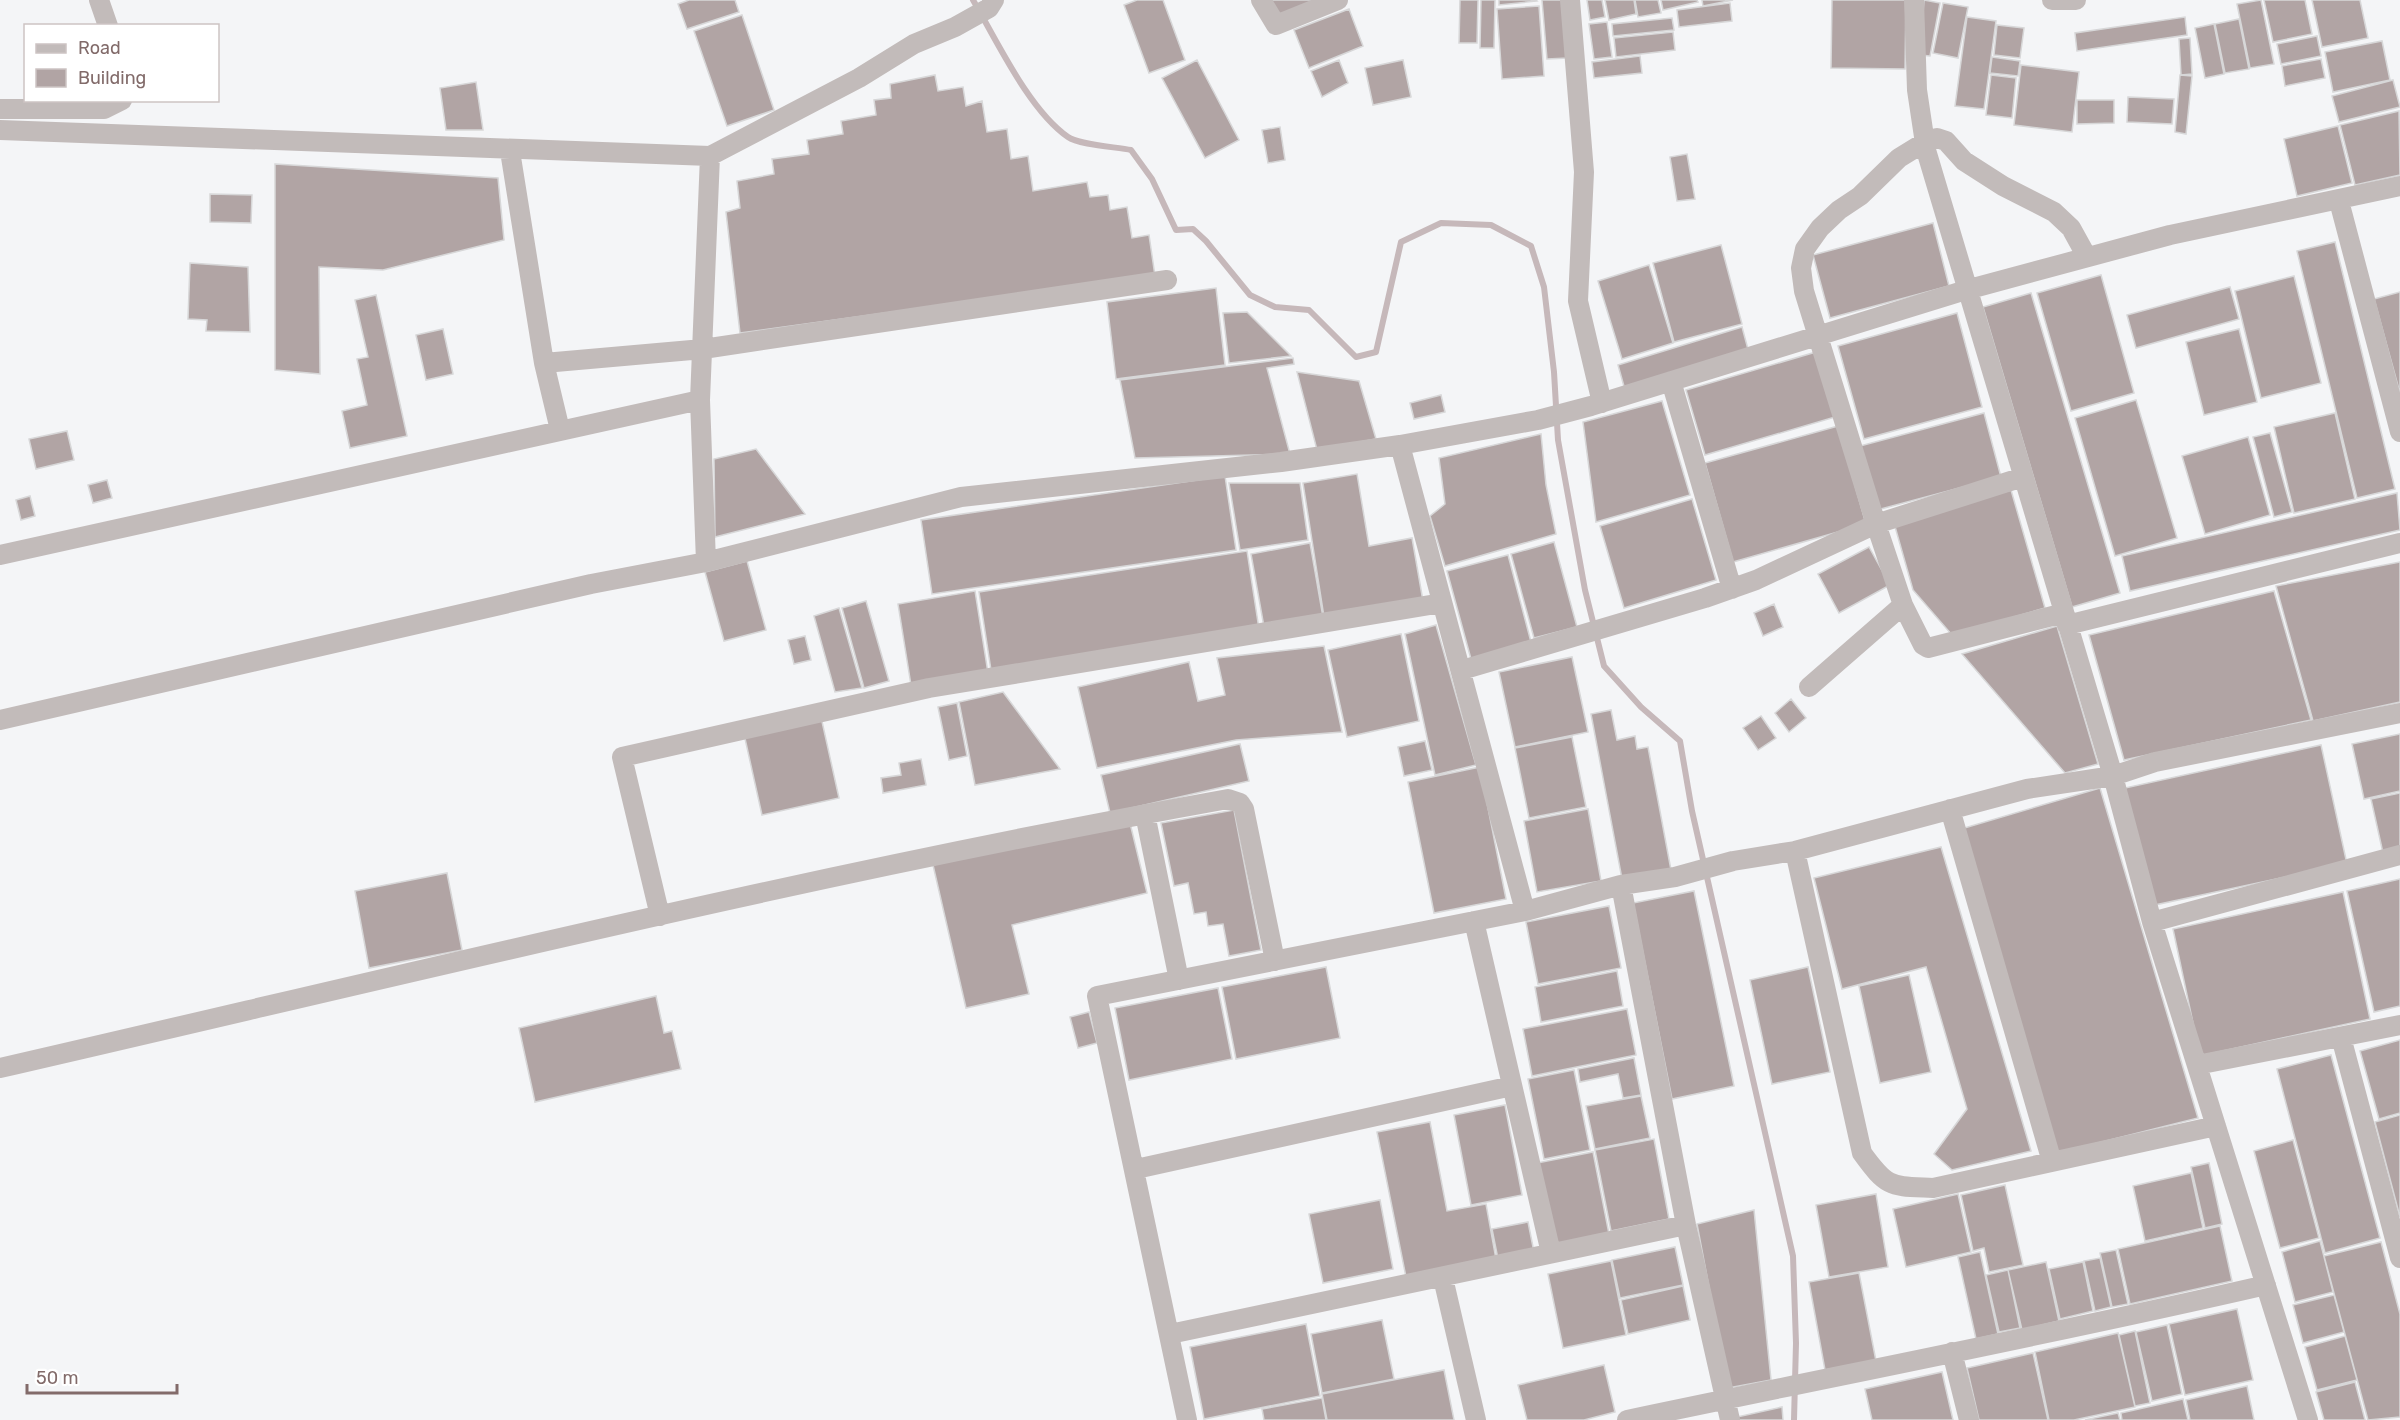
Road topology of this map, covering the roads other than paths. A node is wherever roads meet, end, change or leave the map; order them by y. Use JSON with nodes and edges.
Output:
{"nodes":[{"id":1,"x":99,"y":0,"type":"edge"},
{"id":2,"x":1261,"y":0,"type":"edge"},
{"id":3,"x":1338,"y":0,"type":"edge"},
{"id":4,"x":1570,"y":0,"type":"edge"},
{"id":5,"x":1914,"y":0,"type":"edge"},
{"id":6,"x":2052,"y":0,"type":"edge"},
{"id":7,"x":2076,"y":0,"type":"edge"},
{"id":8,"x":992,"y":4,"type":"edge"},
{"id":9,"x":107,"y":24,"type":"edge"},
{"id":10,"x":118,"y":102,"type":"edge"},
{"id":11,"x":0,"y":110,"type":"edge"},
{"id":12,"x":0,"y":130,"type":"edge"},
{"id":13,"x":1925,"y":142,"type":"junction"},
{"id":14,"x":510,"y":151,"type":"junction"},
{"id":15,"x":710,"y":156,"type":"junction"},
{"id":16,"x":2400,"y":186,"type":"edge"},
{"id":17,"x":2339,"y":201,"type":"junction"},
{"id":18,"x":2086,"y":257,"type":"junction"},
{"id":19,"x":1167,"y":280,"type":"dead end"},
{"id":20,"x":1966,"y":290,"type":"junction"},
{"id":21,"x":1819,"y":336,"type":"junction"},
{"id":22,"x":703,"y":349,"type":"junction"},
{"id":23,"x":544,"y":363,"type":"junction"},
{"id":24,"x":1671,"y":381,"type":"junction"},
{"id":25,"x":700,"y":400,"type":"junction"},
{"id":26,"x":1597,"y":405,"type":"junction"},
{"id":27,"x":560,"y":430,"type":"junction"},
{"id":28,"x":2400,"y":432,"type":"edge"},
{"id":29,"x":1400,"y":445,"type":"junction"},
{"id":30,"x":2023,"y":477,"type":"junction"},
{"id":31,"x":1876,"y":524,"type":"junction"},
{"id":32,"x":2400,"y":543,"type":"edge"},
{"id":33,"x":0,"y":555,"type":"edge"},
{"id":34,"x":706,"y":562,"type":"junction"},
{"id":35,"x":1732,"y":589,"type":"junction"},
{"id":36,"x":1442,"y":603,"type":"junction"},
{"id":37,"x":1903,"y":605,"type":"junction"},
{"id":38,"x":2066,"y":619,"type":"junction"},
{"id":39,"x":1462,"y":670,"type":"junction"},
{"id":40,"x":1809,"y":687,"type":"dead end"},
{"id":41,"x":2400,"y":713,"type":"edge"},
{"id":42,"x":0,"y":720,"type":"edge"},
{"id":43,"x":2113,"y":776,"type":"junction"},
{"id":44,"x":1950,"y":809,"type":"junction"},
{"id":45,"x":1145,"y":814,"type":"junction"},
{"id":46,"x":1795,"y":851,"type":"junction"},
{"id":47,"x":2400,"y":855,"type":"edge"},
{"id":48,"x":1621,"y":885,"type":"junction"},
{"id":49,"x":1525,"y":911,"type":"junction"},
{"id":50,"x":660,"y":916,"type":"junction"},
{"id":51,"x":1474,"y":921,"type":"junction"},
{"id":52,"x":2152,"y":922,"type":"junction"},
{"id":53,"x":1275,"y":961,"type":"junction"},
{"id":54,"x":1179,"y":980,"type":"junction"},
{"id":55,"x":2400,"y":1025,"type":"edge"},
{"id":56,"x":2342,"y":1037,"type":"junction"},
{"id":57,"x":2197,"y":1065,"type":"junction"},
{"id":58,"x":0,"y":1068,"type":"edge"},
{"id":59,"x":1512,"y":1086,"type":"junction"},
{"id":60,"x":2216,"y":1126,"type":"junction"},
{"id":61,"x":2052,"y":1162,"type":"junction"},
{"id":62,"x":1136,"y":1169,"type":"junction"},
{"id":63,"x":1686,"y":1224,"type":"junction"},
{"id":64,"x":1551,"y":1253,"type":"junction"},
{"id":65,"x":2400,"y":1258,"type":"edge"},
{"id":66,"x":1443,"y":1278,"type":"junction"},
{"id":67,"x":2266,"y":1286,"type":"junction"},
{"id":68,"x":1170,"y":1334,"type":"junction"},
{"id":69,"x":1952,"y":1352,"type":"junction"},
{"id":70,"x":1725,"y":1399,"type":"junction"},
{"id":71,"x":1187,"y":1420,"type":"edge"},
{"id":72,"x":1476,"y":1420,"type":"edge"},
{"id":73,"x":1627,"y":1420,"type":"edge"},
{"id":74,"x":1730,"y":1420,"type":"edge"},
{"id":75,"x":1969,"y":1420,"type":"edge"},
{"id":76,"x":2308,"y":1420,"type":"edge"}],
"edges":[{"from":1,"to":9,"type":"street"},
{"from":2,"to":3,"type":"street"},
{"from":4,"to":26,"type":"street"},
{"from":5,"to":13,"type":"street"},
{"from":6,"to":7,"type":"street"},
{"from":8,"to":15,"type":"street"},
{"from":10,"to":11,"type":"street"},
{"from":12,"to":14,"type":"street"},
{"from":13,"to":18,"type":"street"},
{"from":13,"to":20,"type":"street"},
{"from":13,"to":21,"type":"street"},
{"from":14,"to":15,"type":"street"},
{"from":14,"to":23,"type":"street"},
{"from":15,"to":22,"type":"street"},
{"from":16,"to":17,"type":"street"},
{"from":17,"to":18,"type":"street"},
{"from":17,"to":28,"type":"street"},
{"from":18,"to":20,"type":"street"},
{"from":19,"to":22,"type":"street"},
{"from":20,"to":21,"type":"street"},
{"from":20,"to":30,"type":"street"},
{"from":21,"to":24,"type":"street"},
{"from":21,"to":31,"type":"street"},
{"from":22,"to":23,"type":"street"},
{"from":22,"to":25,"type":"street"},
{"from":23,"to":27,"type":"street"},
{"from":24,"to":26,"type":"street"},
{"from":24,"to":35,"type":"street"},
{"from":25,"to":27,"type":"street"},
{"from":25,"to":34,"type":"street"},
{"from":26,"to":29,"type":"street"},
{"from":27,"to":33,"type":"street"},
{"from":29,"to":34,"type":"street"},
{"from":29,"to":36,"type":"street"},
{"from":30,"to":31,"type":"street"},
{"from":30,"to":38,"type":"street"},
{"from":31,"to":35,"type":"street"},
{"from":31,"to":37,"type":"street"},
{"from":32,"to":38,"type":"street"},
{"from":34,"to":42,"type":"street"},
{"from":35,"to":39,"type":"street"},
{"from":36,"to":39,"type":"street"},
{"from":36,"to":50,"type":"street"},
{"from":37,"to":38,"type":"street"},
{"from":37,"to":40,"type":"street"},
{"from":38,"to":43,"type":"street"},
{"from":39,"to":49,"type":"street"},
{"from":41,"to":43,"type":"street"},
{"from":43,"to":44,"type":"street"},
{"from":43,"to":52,"type":"street"},
{"from":44,"to":46,"type":"street"},
{"from":44,"to":61,"type":"street"},
{"from":45,"to":50,"type":"street"},
{"from":45,"to":53,"type":"street"},
{"from":45,"to":54,"type":"street"},
{"from":46,"to":48,"type":"street"},
{"from":46,"to":61,"type":"street"},
{"from":47,"to":52,"type":"street"},
{"from":48,"to":49,"type":"street"},
{"from":48,"to":63,"type":"street"},
{"from":49,"to":51,"type":"street"},
{"from":50,"to":58,"type":"street"},
{"from":51,"to":53,"type":"street"},
{"from":51,"to":59,"type":"street"},
{"from":52,"to":57,"type":"street"},
{"from":53,"to":54,"type":"street"},
{"from":54,"to":62,"type":"street"},
{"from":55,"to":56,"type":"street"},
{"from":56,"to":57,"type":"street"},
{"from":56,"to":65,"type":"street"},
{"from":57,"to":60,"type":"street"},
{"from":59,"to":62,"type":"street"},
{"from":59,"to":64,"type":"street"},
{"from":60,"to":61,"type":"street"},
{"from":60,"to":67,"type":"street"},
{"from":62,"to":68,"type":"street"},
{"from":63,"to":64,"type":"street"},
{"from":63,"to":70,"type":"street"},
{"from":64,"to":66,"type":"street"},
{"from":66,"to":68,"type":"street"},
{"from":66,"to":72,"type":"street"},
{"from":67,"to":69,"type":"street"},
{"from":67,"to":76,"type":"street"},
{"from":68,"to":71,"type":"street"},
{"from":69,"to":70,"type":"street"},
{"from":69,"to":75,"type":"street"},
{"from":70,"to":73,"type":"street"},
{"from":70,"to":74,"type":"street"}]}
